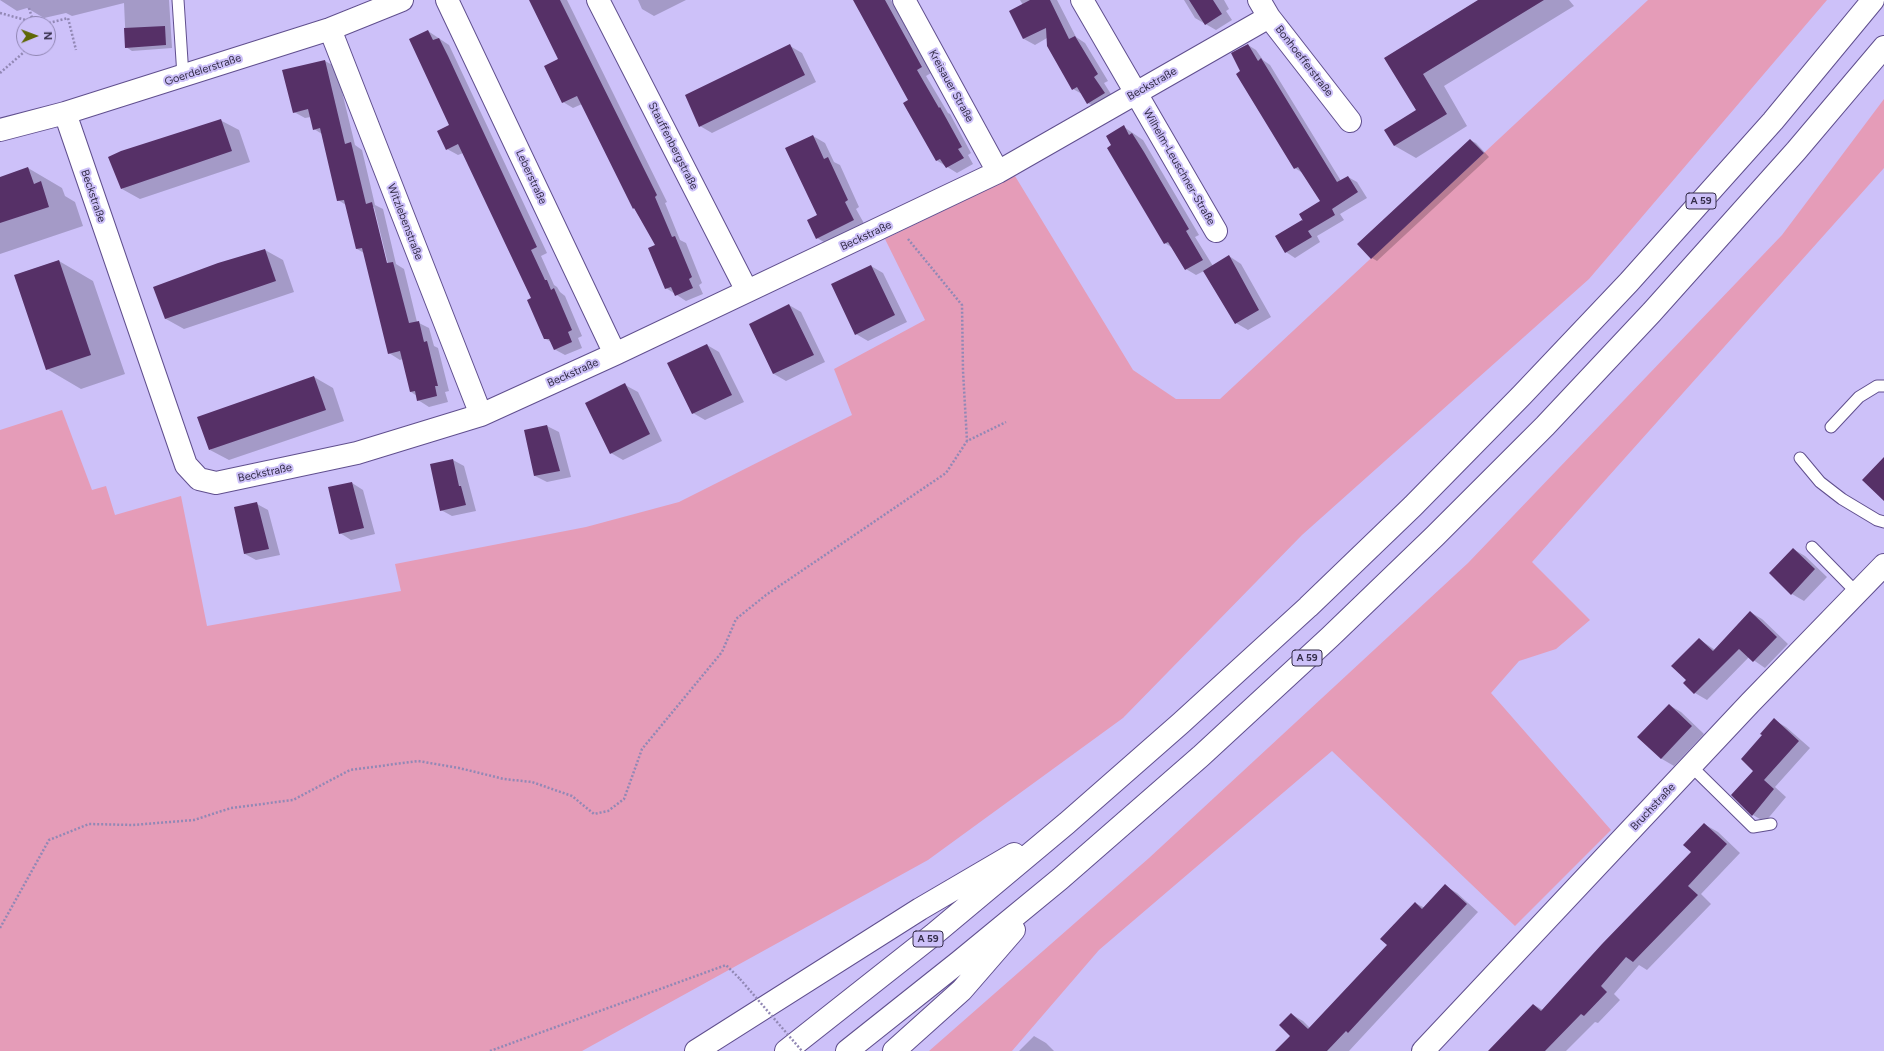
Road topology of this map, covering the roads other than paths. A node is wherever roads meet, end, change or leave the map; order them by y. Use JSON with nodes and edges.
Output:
{"nodes":[{"id":1,"x":178,"y":0,"type":"edge"},
{"id":2,"x":402,"y":0,"type":"edge"},
{"id":3,"x":447,"y":0,"type":"edge"},
{"id":4,"x":598,"y":0,"type":"edge"},
{"id":5,"x":904,"y":0,"type":"edge"},
{"id":6,"x":1082,"y":0,"type":"edge"},
{"id":7,"x":1873,"y":0,"type":"edge"},
{"id":8,"x":1264,"y":9,"type":"edge"},
{"id":9,"x":330,"y":29,"type":"junction"},
{"id":10,"x":1884,"y":47,"type":"edge"},
{"id":11,"x":183,"y":76,"type":"junction"},
{"id":12,"x":1137,"y":93,"type":"junction"},
{"id":13,"x":64,"y":114,"type":"junction"},
{"id":14,"x":1350,"y":121,"type":"dead end"},
{"id":15,"x":0,"y":130,"type":"edge"},
{"id":16,"x":998,"y":172,"type":"junction"},
{"id":17,"x":1216,"y":232,"type":"dead end"},
{"id":18,"x":747,"y":291,"type":"junction"},
{"id":19,"x":615,"y":354,"type":"junction"},
{"id":20,"x":1884,"y":386,"type":"edge"},
{"id":21,"x":480,"y":415,"type":"junction"},
{"id":22,"x":1831,"y":427,"type":"dead end"},
{"id":23,"x":1800,"y":458,"type":"dead end"},
{"id":24,"x":1884,"y":522,"type":"edge"},
{"id":25,"x":1812,"y":547,"type":"dead end"},
{"id":26,"x":1884,"y":565,"type":"edge"},
{"id":27,"x":1857,"y":593,"type":"junction"},
{"id":28,"x":1691,"y":766,"type":"junction"},
{"id":29,"x":1067,"y":823,"type":"junction"},
{"id":30,"x":1771,"y":824,"type":"dead end"},
{"id":31,"x":1060,"y":879,"type":"junction"},
{"id":32,"x":696,"y":1051,"type":"edge"},
{"id":33,"x":786,"y":1051,"type":"edge"},
{"id":34,"x":847,"y":1051,"type":"edge"},
{"id":35,"x":894,"y":1051,"type":"edge"},
{"id":36,"x":1423,"y":1051,"type":"edge"}],
"edges":[{"from":1,"to":11,"type":"lane"},
{"from":2,"to":9,"type":"main road","name":"Goerdelerstraße"},
{"from":3,"to":19,"type":"main road","name":"Leberstraße"},
{"from":4,"to":18,"type":"main road","name":"Stauffenbergstraße"},
{"from":5,"to":16,"type":"main road","name":"Kreisauer Straße"},
{"from":6,"to":12,"type":"main road","name":"Wilhelm-Leuschner-Straße"},
{"from":7,"to":29,"type":"main road","number":"A 59"},
{"from":8,"to":12,"type":"main road","name":"Beckstraße"},
{"from":8,"to":14,"type":"main road","name":"Bonhoefferstraße"},
{"from":9,"to":11,"type":"main road","name":"Goerdelerstraße"},
{"from":9,"to":21,"type":"main road","name":"Witzlebenstraße"},
{"from":10,"to":31,"type":"main road","number":"A 59"},
{"from":11,"to":13,"type":"main road","name":"Goerdelerstraße"},
{"from":12,"to":16,"type":"main road","name":"Beckstraße"},
{"from":12,"to":17,"type":"main road","name":"Wilhelm-Leuschner-Straße"},
{"from":13,"to":15,"type":"main road","name":"Goerdelerstraße"},
{"from":13,"to":21,"type":"main road","name":"Beckstraße"},
{"from":16,"to":18,"type":"main road","name":"Beckstraße"},
{"from":18,"to":19,"type":"main road","name":"Beckstraße"},
{"from":19,"to":21,"type":"main road","name":"Beckstraße"},
{"from":20,"to":22,"type":"lane"},
{"from":23,"to":24,"type":"lane"},
{"from":25,"to":27,"type":"lane"},
{"from":26,"to":27,"type":"main road","name":"Bruchstraße"},
{"from":27,"to":28,"type":"main road","name":"Bruchstraße"},
{"from":28,"to":30,"type":"lane"},
{"from":28,"to":36,"type":"main road","name":"Bruchstraße"},
{"from":29,"to":32,"type":"main road"},
{"from":29,"to":33,"type":"main road","number":"A 59"},
{"from":31,"to":34,"type":"main road","number":"A 59"},
{"from":31,"to":35,"type":"main road"}]}
